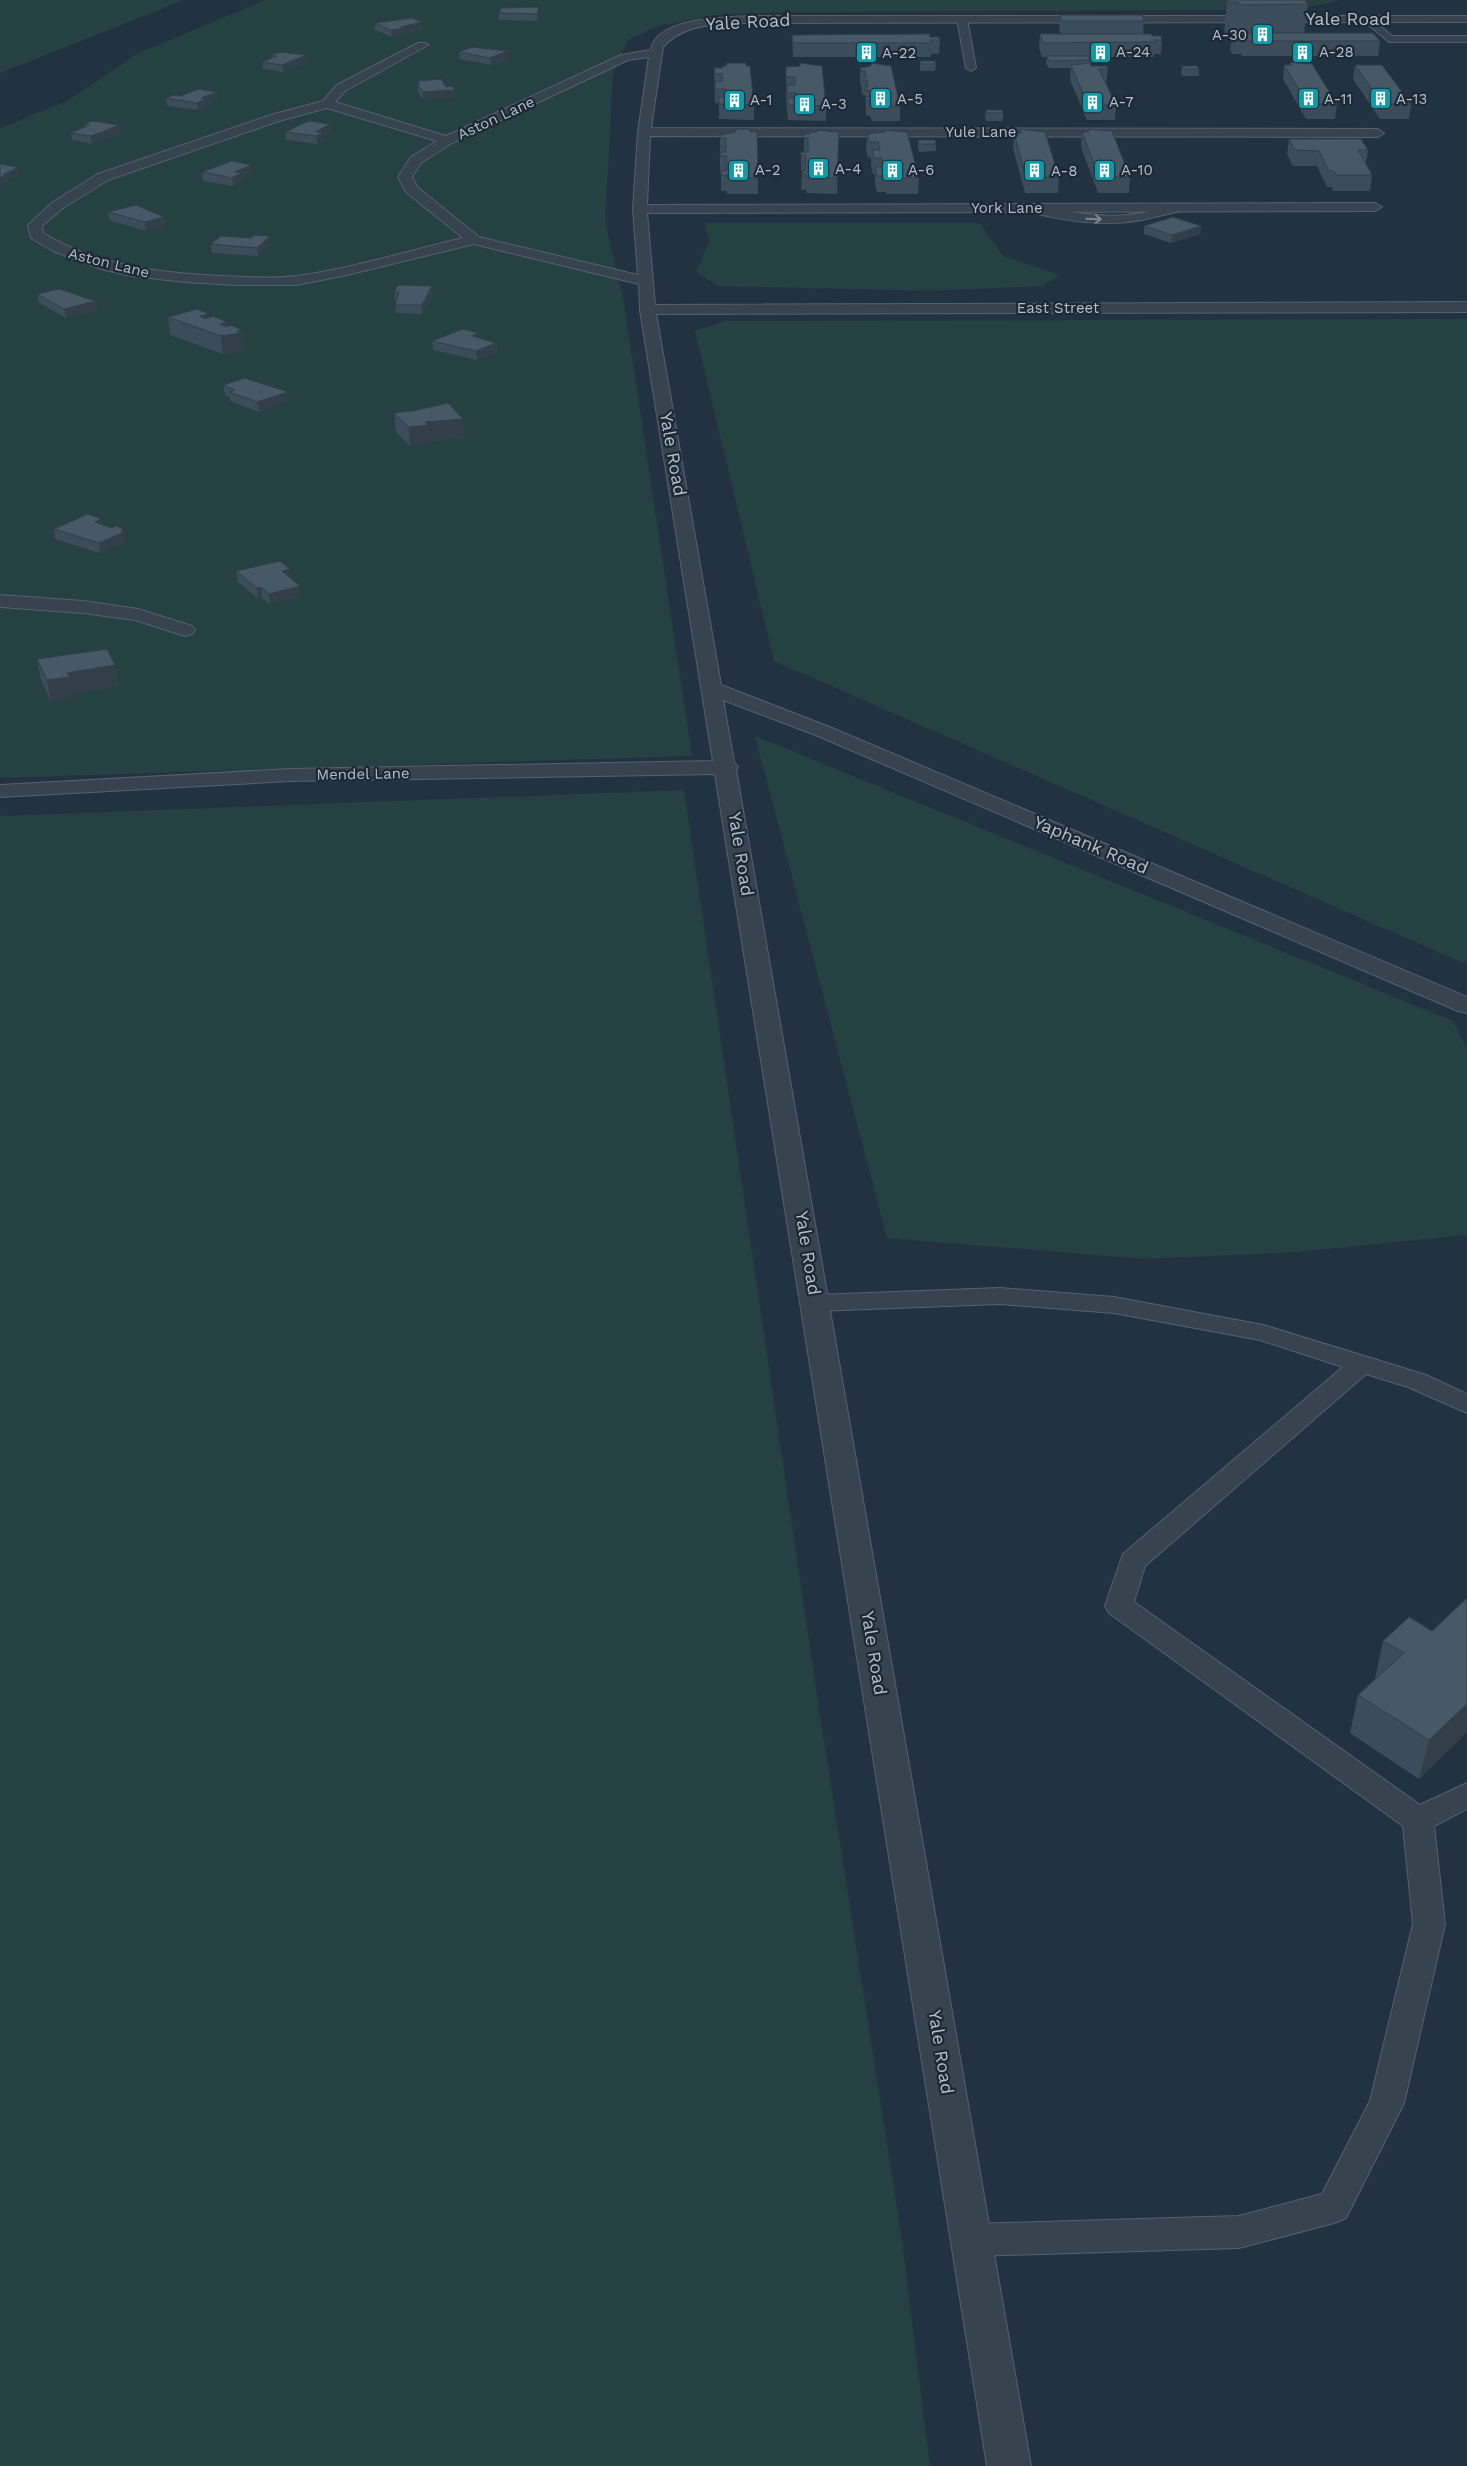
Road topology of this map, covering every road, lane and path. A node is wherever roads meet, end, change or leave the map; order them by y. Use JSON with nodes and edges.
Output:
{"nodes":[{"id":1,"x":962,"y":19,"type":"junction"},
{"id":2,"x":1367,"y":19,"type":"junction"},
{"id":3,"x":1467,"y":19,"type":"edge"},
{"id":4,"x":1467,"y":39,"type":"edge"},
{"id":5,"x":422,"y":45,"type":"dead end"},
{"id":6,"x":656,"y":53,"type":"junction"},
{"id":7,"x":971,"y":68,"type":"dead end"},
{"id":8,"x":327,"y":104,"type":"junction"},
{"id":9,"x":644,"y":132,"type":"junction"},
{"id":10,"x":1378,"y":133,"type":"dead end"},
{"id":11,"x":447,"y":140,"type":"junction"},
{"id":12,"x":1375,"y":207,"type":"dead end"},
{"id":13,"x":640,"y":209,"type":"junction"},
{"id":14,"x":474,"y":240,"type":"junction"},
{"id":15,"x":647,"y":282,"type":"junction"},
{"id":16,"x":1467,"y":307,"type":"edge"},
{"id":17,"x":648,"y":310,"type":"junction"},
{"id":18,"x":0,"y":601,"type":"edge"},
{"id":19,"x":185,"y":630,"type":"dead end"},
{"id":20,"x":713,"y":689,"type":"junction"},
{"id":21,"x":726,"y":767,"type":"junction"},
{"id":22,"x":0,"y":791,"type":"edge"},
{"id":23,"x":1467,"y":1006,"type":"edge"},
{"id":24,"x":816,"y":1303,"type":"junction"},
{"id":25,"x":1362,"y":1364,"type":"junction"},
{"id":26,"x":1467,"y":1404,"type":"edge"},
{"id":27,"x":1467,"y":1795,"type":"edge"},
{"id":28,"x":1418,"y":1820,"type":"junction"},
{"id":29,"x":972,"y":2240,"type":"junction"},
{"id":30,"x":1009,"y":2466,"type":"edge"}],
"edges":[{"from":1,"to":2,"type":"street","name":"Yale Road"},
{"from":1,"to":6,"type":"street","name":"Yale Road"},
{"from":1,"to":7,"type":"lane"},
{"from":2,"to":3,"type":"street","name":"Yale Road"},
{"from":2,"to":4,"type":"lane"},
{"from":5,"to":8,"type":"street","name":"Aston Lane"},
{"from":6,"to":9,"type":"street","name":"Yale Road"},
{"from":6,"to":11,"type":"street","name":"Aston Lane"},
{"from":8,"to":11,"type":"street"},
{"from":8,"to":14,"type":"street","name":"Aston Lane"},
{"from":9,"to":10,"type":"street","name":"Yule Lane"},
{"from":9,"to":13,"type":"street","name":"Yale Road"},
{"from":11,"to":14,"type":"street","name":"Aston Lane"},
{"from":12,"to":13,"type":"street","name":"York Lane"},
{"from":13,"to":15,"type":"street","name":"Yale Road"},
{"from":14,"to":15,"type":"street","name":"Aston Lane"},
{"from":15,"to":17,"type":"street","name":"Yale Road"},
{"from":16,"to":17,"type":"street","name":"East Street"},
{"from":17,"to":20,"type":"street","name":"Yale Road"},
{"from":18,"to":19,"type":"street"},
{"from":20,"to":21,"type":"street","name":"Yale Road"},
{"from":20,"to":23,"type":"street","name":"Yaphank Road"},
{"from":21,"to":22,"type":"street","name":"Mendel Lane"},
{"from":21,"to":24,"type":"street","name":"Yale Road"},
{"from":24,"to":25,"type":"lane"},
{"from":24,"to":29,"type":"street","name":"Yale Road"},
{"from":25,"to":26,"type":"lane"},
{"from":25,"to":28,"type":"lane"},
{"from":27,"to":28,"type":"lane"},
{"from":28,"to":29,"type":"lane"},
{"from":29,"to":30,"type":"street","name":"Yale Road"}]}
